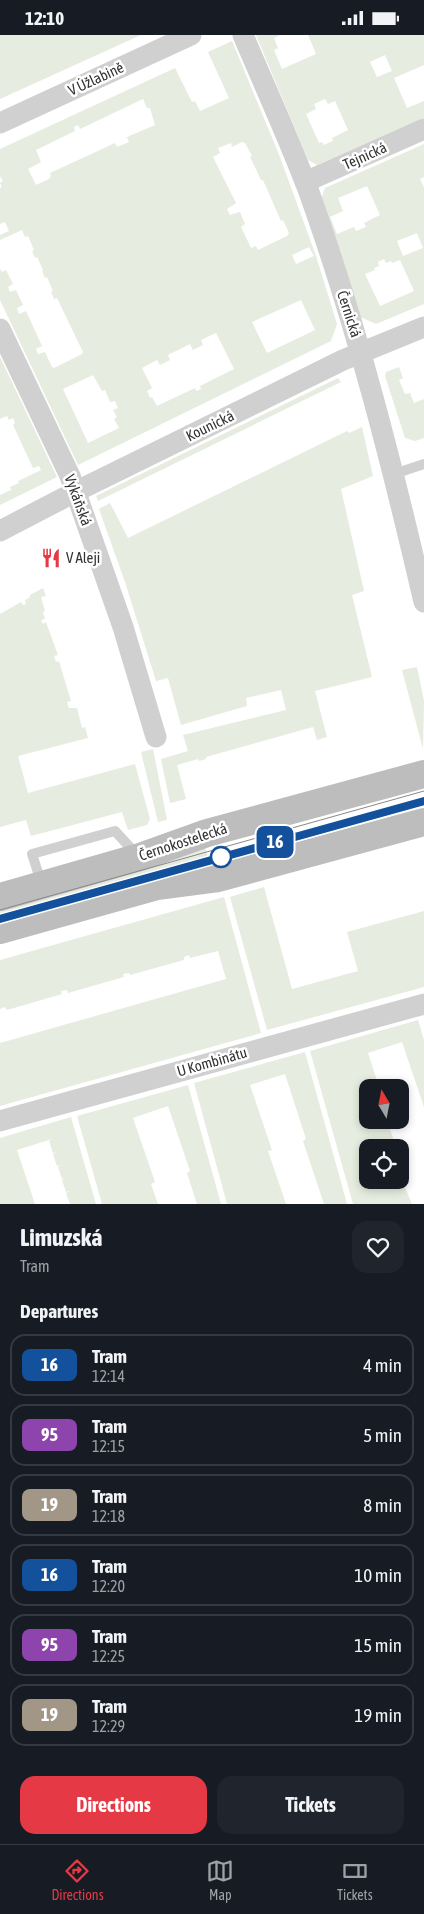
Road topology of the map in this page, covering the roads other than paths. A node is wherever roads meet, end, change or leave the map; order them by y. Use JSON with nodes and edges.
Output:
{"nodes":[{"id":1,"x":191,"y":35,"type":"edge"},
{"id":2,"x":243,"y":35,"type":"edge"},
{"id":3,"x":0,"y":123,"type":"edge"},
{"id":4,"x":424,"y":129,"type":"edge"},
{"id":5,"x":305,"y":182,"type":"junction"},
{"id":6,"x":424,"y":327,"type":"edge"},
{"id":7,"x":0,"y":329,"type":"edge"},
{"id":8,"x":361,"y":352,"type":"junction"},
{"id":9,"x":424,"y":464,"type":"edge"},
{"id":10,"x":394,"y":473,"type":"junction"},
{"id":11,"x":75,"y":492,"type":"junction"},
{"id":12,"x":0,"y":531,"type":"edge"},
{"id":13,"x":424,"y":602,"type":"edge"},
{"id":14,"x":156,"y":737,"type":"dead end"},
{"id":15,"x":424,"y":774,"type":"edge"},
{"id":16,"x":424,"y":822,"type":"edge"},
{"id":17,"x":0,"y":897,"type":"edge"},
{"id":18,"x":0,"y":930,"type":"edge"},
{"id":19,"x":424,"y":1003,"type":"edge"},
{"id":20,"x":0,"y":1121,"type":"edge"}],
"edges":[{"from":1,"to":3,"type":"street","name":"V Úžlabině"},
{"from":2,"to":5,"type":"street","name":"Černická"},
{"from":4,"to":5,"type":"street","name":"Tejnická"},
{"from":5,"to":8,"type":"street","name":"Černická"},
{"from":6,"to":8,"type":"street","name":"Kounická"},
{"from":7,"to":11,"type":"street","name":"Vykáňská"},
{"from":8,"to":10,"type":"street","name":"Černická"},
{"from":8,"to":11,"type":"street","name":"Kounická"},
{"from":9,"to":10,"type":"lane"},
{"from":10,"to":13,"type":"street","name":"Černická"},
{"from":11,"to":12,"type":"street","name":"Kounická"},
{"from":11,"to":14,"type":"street","name":"Vykáňská"},
{"from":15,"to":17,"type":"main road","name":"Černokostelecká"},
{"from":16,"to":18,"type":"main road"},
{"from":19,"to":20,"type":"street","name":"U Kombinátu"}]}
